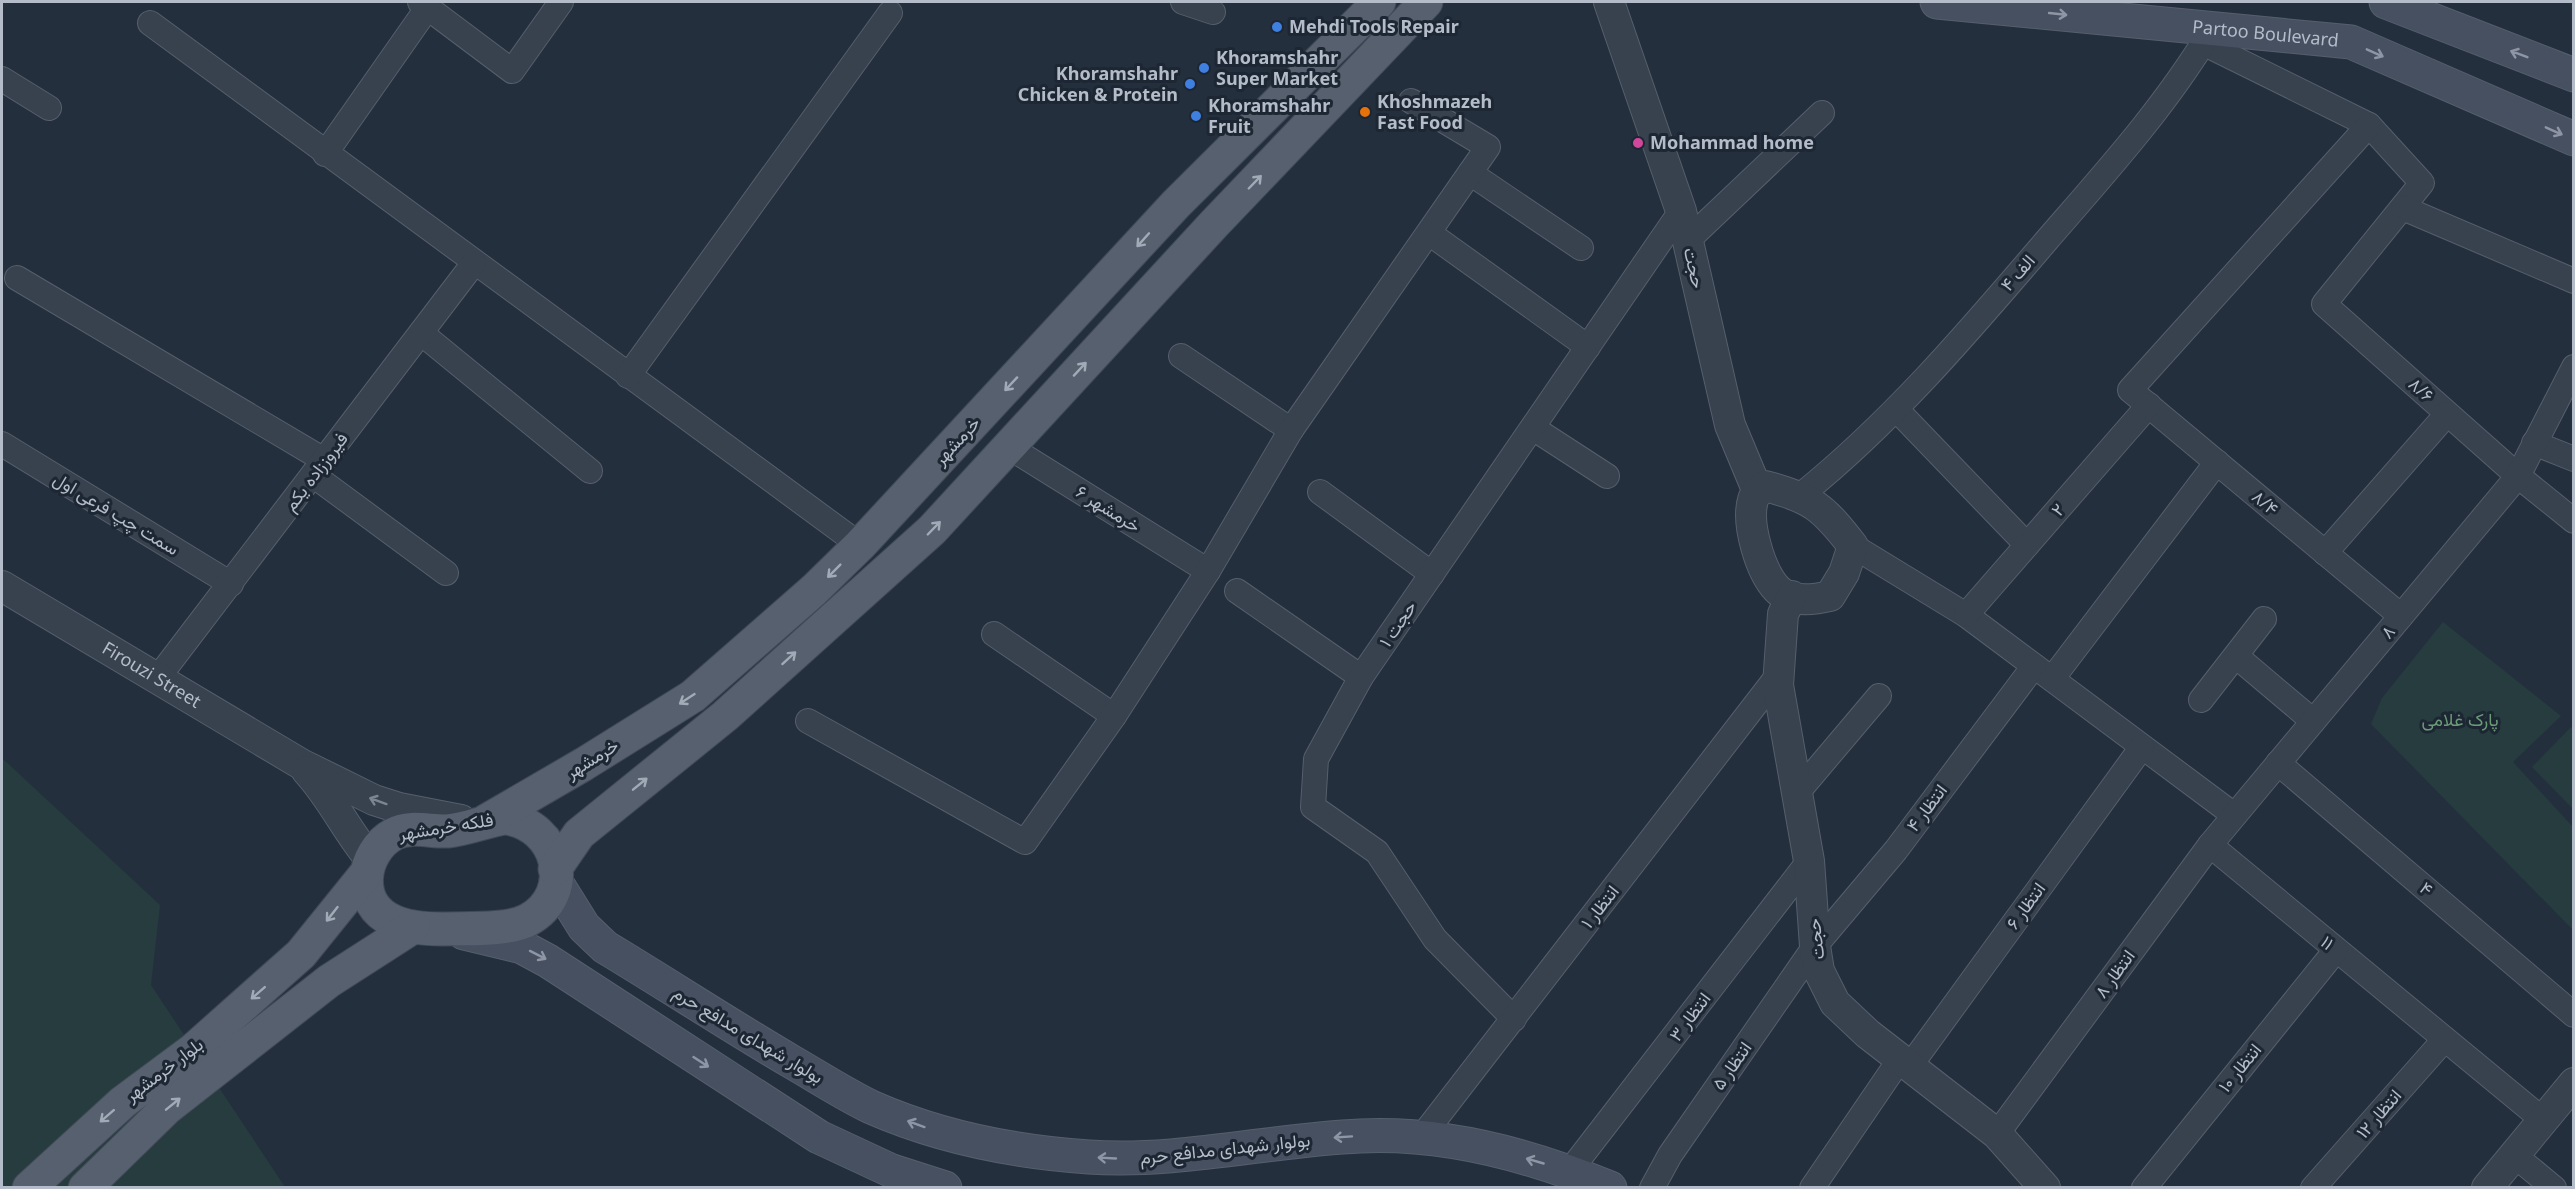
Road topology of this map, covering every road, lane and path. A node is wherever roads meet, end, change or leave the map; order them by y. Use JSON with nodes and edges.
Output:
{"nodes":[{"id":1,"x":561,"y":2,"type":"edge"},
{"id":2,"x":1183,"y":2,"type":"edge"},
{"id":3,"x":1379,"y":2,"type":"edge"},
{"id":4,"x":1426,"y":2,"type":"edge"},
{"id":5,"x":1609,"y":2,"type":"edge"},
{"id":6,"x":1626,"y":2,"type":"edge"},
{"id":7,"x":1953,"y":2,"type":"edge"},
{"id":8,"x":2386,"y":2,"type":"edge"},
{"id":9,"x":424,"y":4,"type":"edge"},
{"id":10,"x":1212,"y":12,"type":"dead end"},
{"id":11,"x":890,"y":13,"type":"dead end"},
{"id":12,"x":150,"y":23,"type":"dead end"},
{"id":13,"x":2207,"y":36,"type":"junction"},
{"id":14,"x":1623,"y":46,"type":"junction"},
{"id":15,"x":2574,"y":75,"type":"edge"},
{"id":16,"x":2,"y":79,"type":"edge"},
{"id":17,"x":1412,"y":101,"type":"dead end"},
{"id":18,"x":49,"y":108,"type":"dead end"},
{"id":19,"x":1822,"y":113,"type":"dead end"},
{"id":20,"x":2368,"y":125,"type":"junction"},
{"id":21,"x":2574,"y":139,"type":"edge"},
{"id":22,"x":325,"y":154,"type":"junction"},
{"id":23,"x":1470,"y":173,"type":"junction"},
{"id":24,"x":1183,"y":197,"type":"junction"},
{"id":25,"x":2403,"y":208,"type":"junction"},
{"id":26,"x":1681,"y":211,"type":"junction"},
{"id":27,"x":1214,"y":224,"type":"junction"},
{"id":28,"x":1429,"y":233,"type":"junction"},
{"id":29,"x":1688,"y":240,"type":"junction"},
{"id":30,"x":1581,"y":248,"type":"dead end"},
{"id":31,"x":474,"y":263,"type":"junction"},
{"id":32,"x":17,"y":278,"type":"dead end"},
{"id":33,"x":2574,"y":281,"type":"edge"},
{"id":34,"x":421,"y":333,"type":"junction"},
{"id":35,"x":1588,"y":347,"type":"junction"},
{"id":36,"x":1181,"y":356,"type":"dead end"},
{"id":37,"x":2574,"y":367,"type":"edge"},
{"id":38,"x":628,"y":376,"type":"junction"},
{"id":39,"x":2149,"y":405,"type":"junction"},
{"id":40,"x":1896,"y":409,"type":"junction"},
{"id":41,"x":2447,"y":414,"type":"junction"},
{"id":42,"x":1533,"y":428,"type":"junction"},
{"id":43,"x":1292,"y":429,"type":"junction"},
{"id":44,"x":2534,"y":443,"type":"junction"},
{"id":45,"x":2,"y":444,"type":"edge"},
{"id":46,"x":1009,"y":447,"type":"junction"},
{"id":47,"x":2574,"y":459,"type":"edge"},
{"id":48,"x":2217,"y":462,"type":"junction"},
{"id":49,"x":319,"y":467,"type":"junction"},
{"id":50,"x":590,"y":471,"type":"dead end"},
{"id":51,"x":1607,"y":476,"type":"dead end"},
{"id":52,"x":2518,"y":476,"type":"junction"},
{"id":53,"x":1320,"y":492,"type":"dead end"},
{"id":54,"x":1758,"y":492,"type":"junction"},
{"id":55,"x":1801,"y":495,"type":"junction"},
{"id":56,"x":2574,"y":521,"type":"edge"},
{"id":57,"x":860,"y":545,"type":"junction"},
{"id":58,"x":2027,"y":545,"type":"junction"},
{"id":59,"x":1853,"y":546,"type":"junction"},
{"id":60,"x":2325,"y":553,"type":"junction"},
{"id":61,"x":1208,"y":571,"type":"junction"},
{"id":62,"x":446,"y":573,"type":"dead end"},
{"id":63,"x":1432,"y":574,"type":"junction"},
{"id":64,"x":231,"y":584,"type":"junction"},
{"id":65,"x":2,"y":586,"type":"edge"},
{"id":66,"x":1237,"y":591,"type":"dead end"},
{"id":67,"x":1792,"y":596,"type":"junction"},
{"id":68,"x":1966,"y":615,"type":"junction"},
{"id":69,"x":2401,"y":616,"type":"junction"},
{"id":70,"x":2264,"y":619,"type":"dead end"},
{"id":71,"x":994,"y":634,"type":"dead end"},
{"id":72,"x":2236,"y":656,"type":"junction"},
{"id":73,"x":2043,"y":672,"type":"junction"},
{"id":74,"x":1779,"y":674,"type":"junction"},
{"id":75,"x":1362,"y":677,"type":"junction"},
{"id":76,"x":157,"y":679,"type":"junction"},
{"id":77,"x":1879,"y":696,"type":"dead end"},
{"id":78,"x":2201,"y":700,"type":"dead end"},
{"id":79,"x":1114,"y":716,"type":"junction"},
{"id":80,"x":808,"y":721,"type":"dead end"},
{"id":81,"x":2313,"y":721,"type":"junction"},
{"id":82,"x":2142,"y":747,"type":"junction"},
{"id":83,"x":2278,"y":763,"type":"junction"},
{"id":84,"x":301,"y":764,"type":"junction"},
{"id":85,"x":562,"y":778,"type":"junction"},
{"id":86,"x":1797,"y":793,"type":"junction"},
{"id":87,"x":602,"y":815,"type":"junction"},
{"id":88,"x":2234,"y":815,"type":"junction"},
{"id":89,"x":481,"y":822,"type":"junction"},
{"id":90,"x":2210,"y":845,"type":"junction"},
{"id":91,"x":1809,"y":861,"type":"junction"},
{"id":92,"x":367,"y":868,"type":"junction"},
{"id":93,"x":556,"y":876,"type":"junction"},
{"id":94,"x":427,"y":928,"type":"junction"},
{"id":95,"x":1815,"y":946,"type":"junction"},
{"id":96,"x":2336,"y":950,"type":"junction"},
{"id":97,"x":302,"y":954,"type":"joint"},
{"id":98,"x":620,"y":956,"type":"junction"},
{"id":99,"x":591,"y":989,"type":"junction"},
{"id":100,"x":2574,"y":1015,"type":"edge"},
{"id":101,"x":1514,"y":1018,"type":"junction"},
{"id":102,"x":2444,"y":1040,"type":"junction"},
{"id":103,"x":1905,"y":1063,"type":"junction"},
{"id":104,"x":2574,"y":1083,"type":"edge"},
{"id":105,"x":2543,"y":1120,"type":"junction"},
{"id":106,"x":1997,"y":1134,"type":"junction"},
{"id":107,"x":1420,"y":1139,"type":"junction"},
{"id":108,"x":2514,"y":1155,"type":"junction"},
{"id":109,"x":1569,"y":1172,"type":"junction"},
{"id":110,"x":29,"y":1188,"type":"edge"},
{"id":111,"x":85,"y":1188,"type":"edge"},
{"id":112,"x":945,"y":1188,"type":"edge"},
{"id":113,"x":1610,"y":1188,"type":"edge"},
{"id":114,"x":1652,"y":1188,"type":"edge"},
{"id":115,"x":1812,"y":1188,"type":"edge"},
{"id":116,"x":2045,"y":1188,"type":"edge"},
{"id":117,"x":2144,"y":1188,"type":"edge"},
{"id":118,"x":2313,"y":1188,"type":"edge"},
{"id":119,"x":2487,"y":1188,"type":"edge"},
{"id":120,"x":2554,"y":1188,"type":"edge"}],
"edges":[{"from":1,"to":9,"type":"street"},
{"from":2,"to":10,"type":"street"},
{"from":3,"to":24,"type":"main road","name":"خرمشهر"},
{"from":27,"to":4,"type":"main road","one_way":true},
{"from":5,"to":14,"type":"street","name":"حجت"},
{"from":6,"to":14,"type":"street"},
{"from":7,"to":13,"type":"main road","name":"Partoo Boulevard","one_way":true},
{"from":15,"to":8,"type":"main road","one_way":true},
{"from":9,"to":22,"type":"street"},
{"from":11,"to":38,"type":"street"},
{"from":12,"to":22,"type":"street"},
{"from":13,"to":20,"type":"street"},
{"from":13,"to":21,"type":"main road","name":"Partoo Boulevard","one_way":true},
{"from":13,"to":40,"type":"street","name":"۴ الف"},
{"from":14,"to":26,"type":"street","name":"حجت"},
{"from":16,"to":18,"type":"street"},
{"from":17,"to":23,"type":"street"},
{"from":19,"to":29,"type":"street"},
{"from":20,"to":25,"type":"street"},
{"from":20,"to":39,"type":"street","name":"۸/۴"},
{"from":22,"to":31,"type":"street"},
{"from":23,"to":28,"type":"street"},
{"from":23,"to":30,"type":"street"},
{"from":24,"to":27,"type":"main road"},
{"from":24,"to":57,"type":"main road","name":"خرمشهر","one_way":true},
{"from":25,"to":33,"type":"street"},
{"from":25,"to":41,"type":"street","name":"۸/۶"},
{"from":26,"to":29,"type":"street","name":"حجت"},
{"from":26,"to":35,"type":"street","name":"حجت ۱"},
{"from":46,"to":27,"type":"main road","one_way":true},
{"from":28,"to":35,"type":"street"},
{"from":28,"to":43,"type":"street"},
{"from":29,"to":54,"type":"street","name":"حجت"},
{"from":31,"to":34,"type":"street","name":"فیروززاده یکم"},
{"from":31,"to":38,"type":"street"},
{"from":32,"to":49,"type":"street"},
{"from":34,"to":49,"type":"street","name":"فیروززاده یکم"},
{"from":34,"to":50,"type":"street"},
{"from":35,"to":42,"type":"street","name":"حجت ۱"},
{"from":36,"to":43,"type":"street"},
{"from":37,"to":44,"type":"street","name":"۸"},
{"from":38,"to":57,"type":"street"},
{"from":39,"to":48,"type":"street","name":"۸/۴"},
{"from":39,"to":58,"type":"street","name":"۲"},
{"from":40,"to":55,"type":"street","name":"۴ الف"},
{"from":40,"to":58,"type":"street"},
{"from":41,"to":52,"type":"street","name":"۸/۶"},
{"from":41,"to":60,"type":"street"},
{"from":42,"to":51,"type":"street"},
{"from":42,"to":63,"type":"street","name":"حجت ۱"},
{"from":43,"to":61,"type":"street"},
{"from":44,"to":47,"type":"street"},
{"from":44,"to":52,"type":"street","name":"۸"},
{"from":45,"to":64,"type":"street","name":"سمت چپ فرعی اول"},
{"from":46,"to":61,"type":"street","name":"خرمشهر ۶"},
{"from":87,"to":46,"type":"main road","one_way":true},
{"from":48,"to":60,"type":"street","name":"۸/۴"},
{"from":48,"to":73,"type":"street"},
{"from":49,"to":62,"type":"street"},
{"from":49,"to":64,"type":"street","name":"فیروززاده یکم"},
{"from":52,"to":56,"type":"street","name":"۸/۶"},
{"from":52,"to":69,"type":"street","name":"۸"},
{"from":53,"to":63,"type":"street"},
{"from":54,"to":55,"type":"street"},
{"from":54,"to":67,"type":"street"},
{"from":55,"to":59,"type":"street"},
{"from":57,"to":85,"type":"main road","name":"خرمشهر","one_way":true},
{"from":58,"to":68,"type":"street","name":"۲"},
{"from":59,"to":67,"type":"street"},
{"from":59,"to":68,"type":"street"},
{"from":60,"to":69,"type":"street","name":"۸/۴"},
{"from":61,"to":79,"type":"street"},
{"from":63,"to":75,"type":"street","name":"حجت ۱"},
{"from":64,"to":76,"type":"street","name":"فیروززاده یکم"},
{"from":65,"to":76,"type":"street","name":"Firouzi Street"},
{"from":66,"to":75,"type":"street"},
{"from":67,"to":74,"type":"street","name":"حجت"},
{"from":68,"to":73,"type":"street"},
{"from":69,"to":81,"type":"street","name":"۸"},
{"from":70,"to":72,"type":"street"},
{"from":71,"to":79,"type":"street"},
{"from":72,"to":78,"type":"street"},
{"from":72,"to":81,"type":"street"},
{"from":73,"to":82,"type":"street"},
{"from":73,"to":95,"type":"street","name":"انتظار ۴"},
{"from":74,"to":86,"type":"street","name":"حجت"},
{"from":74,"to":101,"type":"street","name":"انتظار ۱"},
{"from":75,"to":101,"type":"street","name":"حجت ۱"},
{"from":76,"to":84,"type":"street","name":"Firouzi Street"},
{"from":77,"to":86,"type":"street"},
{"from":79,"to":80,"type":"street"},
{"from":81,"to":83,"type":"street","name":"۸"},
{"from":82,"to":88,"type":"street"},
{"from":82,"to":103,"type":"street","name":"انتظار ۶"},
{"from":83,"to":88,"type":"street","name":"۸"},
{"from":83,"to":100,"type":"street","name":"۴"},
{"from":89,"to":84,"type":"street","one_way":true},
{"from":84,"to":92,"type":"street"},
{"from":85,"to":87,"type":"main road"},
{"from":85,"to":89,"type":"main road","name":"خرمشهر"},
{"from":86,"to":91,"type":"street","name":"حجت"},
{"from":87,"to":93,"type":"main road"},
{"from":88,"to":90,"type":"street","name":"انتظار ۸"},
{"from":89,"to":92,"type":"main road","name":"فلکه خرمشهر"},
{"from":89,"to":93,"type":"main road","name":"فلکه خرمشهر"},
{"from":90,"to":96,"type":"street","name":"۱۱"},
{"from":90,"to":106,"type":"street","name":"انتظار ۸"},
{"from":91,"to":95,"type":"street","name":"حجت"},
{"from":91,"to":109,"type":"street","name":"انتظار ۳"},
{"from":92,"to":94,"type":"main road"},
{"from":92,"to":97,"type":"main road","name":"فلکه خرمشهر","one_way":true},
{"from":93,"to":94,"type":"main road"},
{"from":93,"to":98,"type":"main road","name":"بولوار شهدای مدافع حرم"},
{"from":94,"to":99,"type":"main road","one_way":true},
{"from":111,"to":94,"type":"main road","name":"بلوار خرمشهر","one_way":true},
{"from":95,"to":103,"type":"street","name":"حجت"},
{"from":95,"to":114,"type":"street","name":"انتظار ۵"},
{"from":96,"to":102,"type":"street","name":"۱۱"},
{"from":96,"to":117,"type":"street","name":"انتظار ۱۰"},
{"from":97,"to":110,"type":"main road","name":"بلوار خرمشهر","one_way":true},
{"from":98,"to":99,"type":"main road"},
{"from":107,"to":98,"type":"main road","name":"بولوار شهدای مدافع حرم","one_way":true},
{"from":99,"to":112,"type":"main road","one_way":true},
{"from":101,"to":107,"type":"street","name":"انتظار ۱"},
{"from":102,"to":105,"type":"street"},
{"from":102,"to":118,"type":"street","name":"انتظار ۱۲"},
{"from":103,"to":106,"type":"street","name":"حجت"},
{"from":103,"to":115,"type":"street","name":"انتظار ۶"},
{"from":104,"to":105,"type":"street"},
{"from":105,"to":108,"type":"street"},
{"from":106,"to":116,"type":"street","name":"حجت"},
{"from":109,"to":107,"type":"main road","name":"بولوار شهدای مدافع حرم","one_way":true},
{"from":108,"to":119,"type":"street"},
{"from":108,"to":120,"type":"street"},
{"from":109,"to":113,"type":"main road","name":"بولوار شهدای مدافع حرم"}]}
